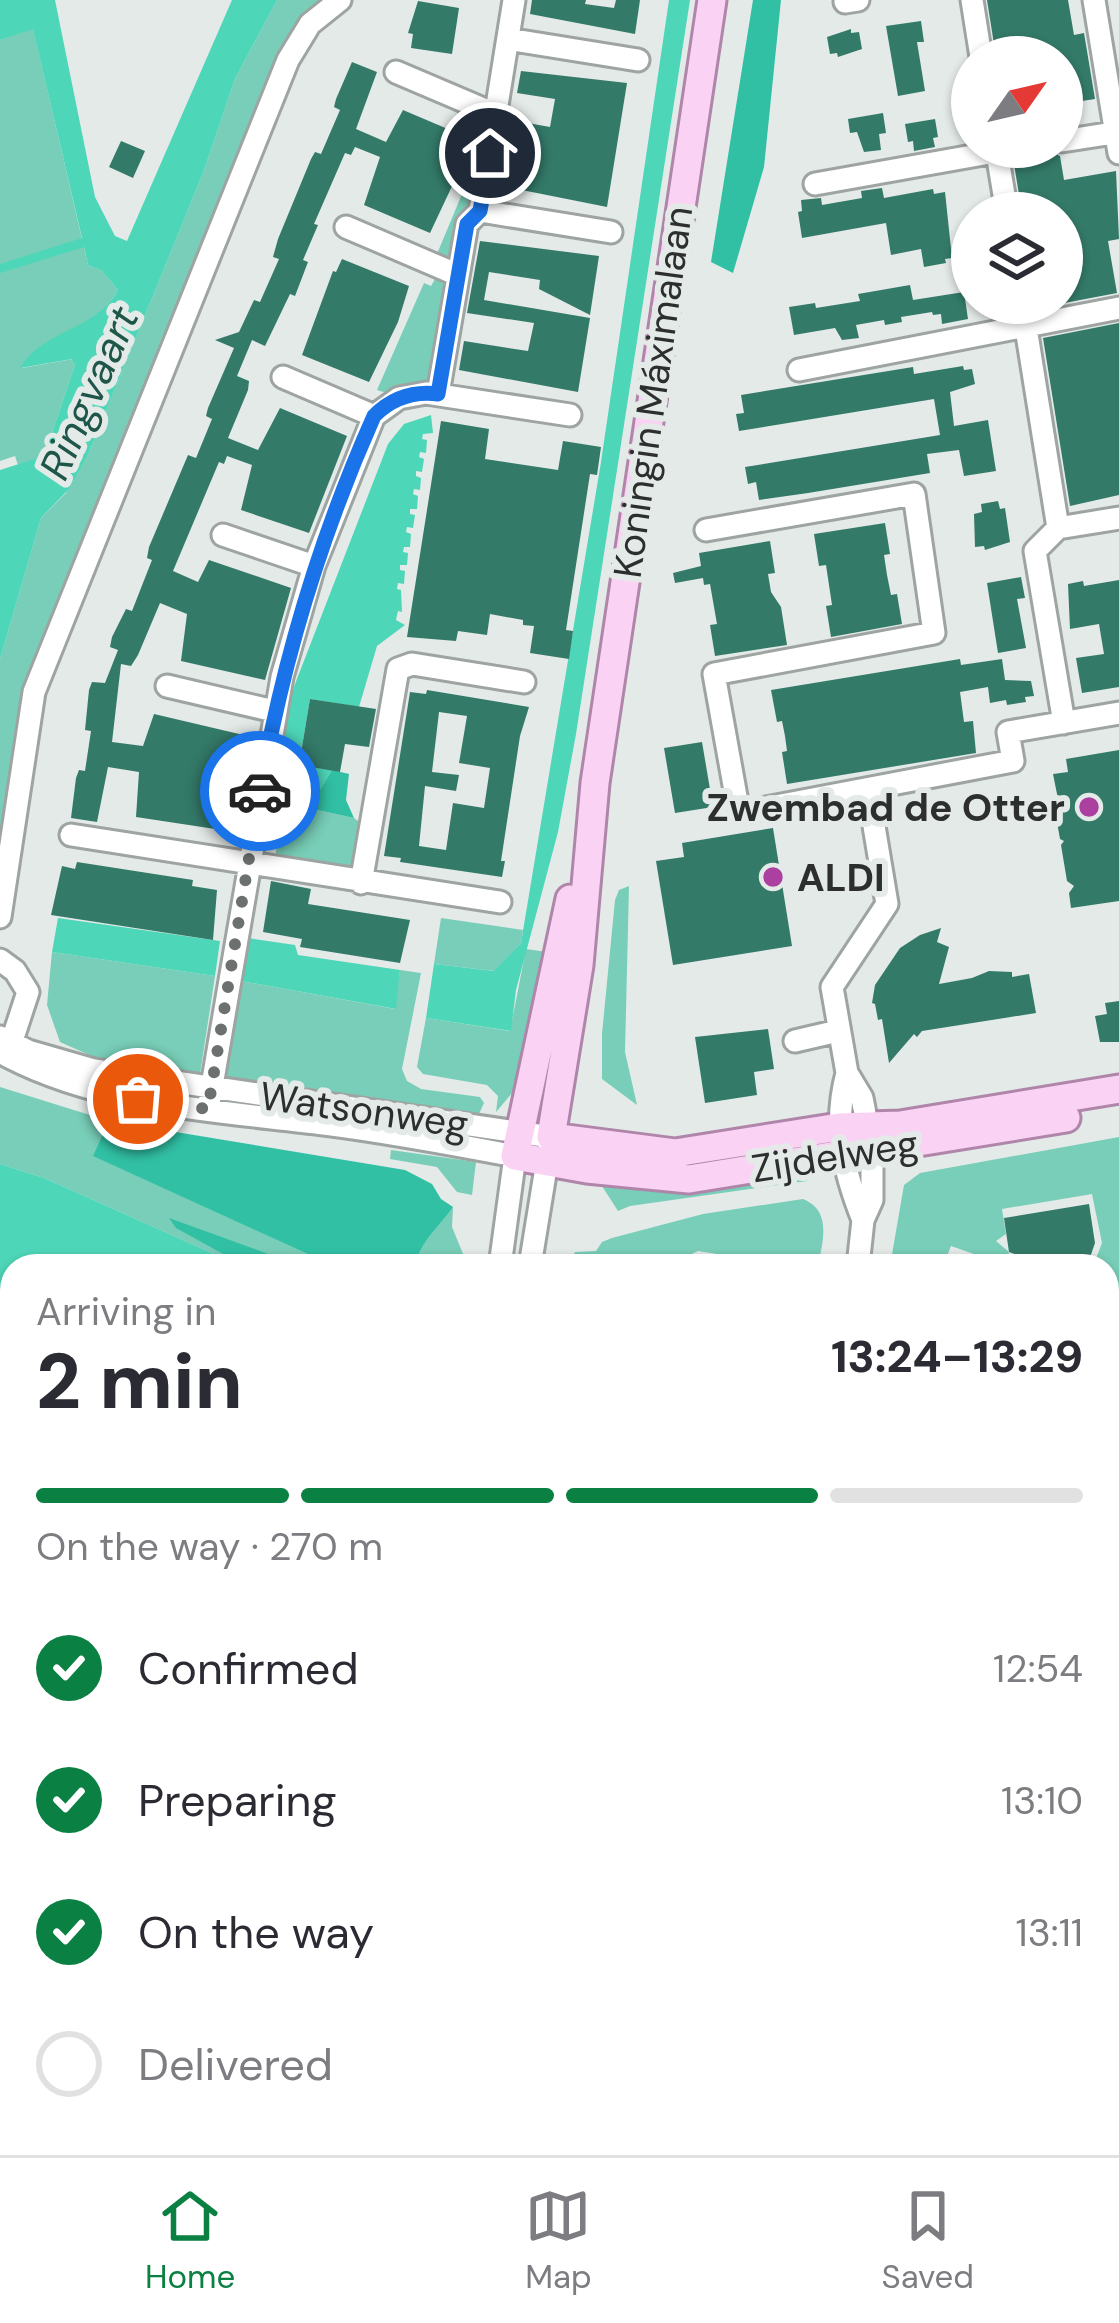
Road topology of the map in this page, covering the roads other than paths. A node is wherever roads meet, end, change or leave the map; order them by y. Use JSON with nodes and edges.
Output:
{"nodes":[{"id":1,"x":340,"y":0,"type":"edge"},
{"id":2,"x":514,"y":0,"type":"edge"},
{"id":3,"x":712,"y":0,"type":"edge"},
{"id":4,"x":972,"y":0,"type":"edge"},
{"id":5,"x":1094,"y":0,"type":"edge"},
{"id":6,"x":978,"y":36,"type":"edge"},
{"id":7,"x":508,"y":39,"type":"junction"},
{"id":8,"x":638,"y":60,"type":"dead end"},
{"id":9,"x":396,"y":72,"type":"dead end"},
{"id":10,"x":496,"y":115,"type":"junction"},
{"id":11,"x":1118,"y":139,"type":"edge"},
{"id":12,"x":1083,"y":140,"type":"edge"},
{"id":13,"x":951,"y":158,"type":"edge"},
{"id":14,"x":815,"y":184,"type":"dead end"},
{"id":15,"x":480,"y":211,"type":"junction"},
{"id":16,"x":346,"y":227,"type":"dead end"},
{"id":17,"x":611,"y":232,"type":"dead end"},
{"id":18,"x":458,"y":275,"type":"junction"},
{"id":19,"x":1119,"y":308,"type":"edge"},
{"id":20,"x":1083,"y":310,"type":"edge"},
{"id":21,"x":983,"y":324,"type":"edge"},
{"id":22,"x":1025,"y":324,"type":"edge"},
{"id":23,"x":800,"y":370,"type":"dead end"},
{"id":24,"x":283,"y":377,"type":"dead end"},
{"id":25,"x":438,"y":394,"type":"junction"},
{"id":26,"x":570,"y":415,"type":"dead end"},
{"id":27,"x":374,"y":416,"type":"junction"},
{"id":28,"x":1119,"y":518,"type":"edge"},
{"id":29,"x":1058,"y":528,"type":"junction"},
{"id":30,"x":706,"y":530,"type":"dead end"},
{"id":31,"x":224,"y":535,"type":"dead end"},
{"id":32,"x":314,"y":566,"type":"junction"},
{"id":33,"x":524,"y":682,"type":"dead end"},
{"id":34,"x":167,"y":686,"type":"dead end"},
{"id":35,"x":274,"y":711,"type":"junction"},
{"id":36,"x":1119,"y":713,"type":"edge"},
{"id":37,"x":1064,"y":723,"type":"junction"},
{"id":38,"x":595,"y":783,"type":"junction"},
{"id":39,"x":868,"y":790,"type":"junction"},
{"id":40,"x":71,"y":836,"type":"dead end"},
{"id":41,"x":247,"y":866,"type":"junction"},
{"id":42,"x":362,"y":883,"type":"junction"},
{"id":43,"x":500,"y":902,"type":"dead end"},
{"id":44,"x":0,"y":916,"type":"edge"},
{"id":45,"x":0,"y":960,"type":"edge"},
{"id":46,"x":838,"y":1031,"type":"junction"},
{"id":47,"x":795,"y":1041,"type":"dead end"},
{"id":48,"x":5,"y":1048,"type":"edge"},
{"id":49,"x":848,"y":1073,"type":"junction"},
{"id":50,"x":1119,"y":1089,"type":"edge"},
{"id":51,"x":209,"y":1098,"type":"junction"},
{"id":52,"x":1119,"y":1101,"type":"edge"},
{"id":53,"x":870,"y":1138,"type":"junction"},
{"id":54,"x":840,"y":1141,"type":"junction"},
{"id":55,"x":518,"y":1144,"type":"junction"},
{"id":56,"x":549,"y":1150,"type":"junction"},
{"id":57,"x":863,"y":1220,"type":"junction"},
{"id":58,"x":502,"y":1254,"type":"edge"},
{"id":59,"x":532,"y":1254,"type":"edge"},
{"id":60,"x":859,"y":1254,"type":"edge"}],
"edges":[{"from":1,"to":44,"type":"street"},
{"from":2,"to":7,"type":"street"},
{"from":3,"to":38,"type":"main road","name":"Koningin Máximalaan"},
{"from":4,"to":6,"type":"street"},
{"from":5,"to":11,"type":"street"},
{"from":7,"to":8,"type":"street"},
{"from":7,"to":10,"type":"street"},
{"from":9,"to":10,"type":"street"},
{"from":10,"to":15,"type":"street"},
{"from":11,"to":12,"type":"street"},
{"from":13,"to":14,"type":"street"},
{"from":15,"to":17,"type":"street"},
{"from":15,"to":18,"type":"street"},
{"from":16,"to":18,"type":"street"},
{"from":18,"to":25,"type":"street"},
{"from":19,"to":20,"type":"street"},
{"from":21,"to":23,"type":"street"},
{"from":22,"to":29,"type":"street"},
{"from":24,"to":27,"type":"street"},
{"from":25,"to":26,"type":"street"},
{"from":25,"to":27,"type":"street"},
{"from":27,"to":32,"type":"street"},
{"from":28,"to":29,"type":"street"},
{"from":29,"to":37,"type":"street"},
{"from":30,"to":39,"type":"street"},
{"from":31,"to":32,"type":"street"},
{"from":32,"to":35,"type":"street"},
{"from":33,"to":42,"type":"street"},
{"from":34,"to":35,"type":"street"},
{"from":35,"to":41,"type":"street"},
{"from":36,"to":37,"type":"street"},
{"from":37,"to":39,"type":"street"},
{"from":38,"to":55,"type":"main road","name":"Koningin Máximalaan"},
{"from":38,"to":56,"type":"main road","name":"Koningin Máximalaan"},
{"from":39,"to":46,"type":"street"},
{"from":40,"to":41,"type":"street"},
{"from":41,"to":42,"type":"street"},
{"from":41,"to":51,"type":"street"},
{"from":42,"to":43,"type":"street"},
{"from":45,"to":48,"type":"street"},
{"from":46,"to":47,"type":"street"},
{"from":46,"to":49,"type":"street"},
{"from":48,"to":51,"type":"street","name":"Watsonweg"},
{"from":49,"to":53,"type":"street"},
{"from":49,"to":54,"type":"street"},
{"from":50,"to":53,"type":"main road","name":"Zijdelweg"},
{"from":51,"to":55,"type":"street","name":"Watsonweg"},
{"from":52,"to":53,"type":"main road","name":"Zijdelweg"},
{"from":53,"to":54,"type":"main road","name":"Zijdelweg"},
{"from":53,"to":57,"type":"street"},
{"from":54,"to":56,"type":"main road","name":"Zijdelweg"},
{"from":54,"to":57,"type":"street"},
{"from":55,"to":56,"type":"main road","name":"Zijdelweg"},
{"from":55,"to":58,"type":"street","name":"Koningin Máximalaan"},
{"from":56,"to":59,"type":"street","name":"Koningin Máximalaan"},
{"from":57,"to":60,"type":"street"}]}
